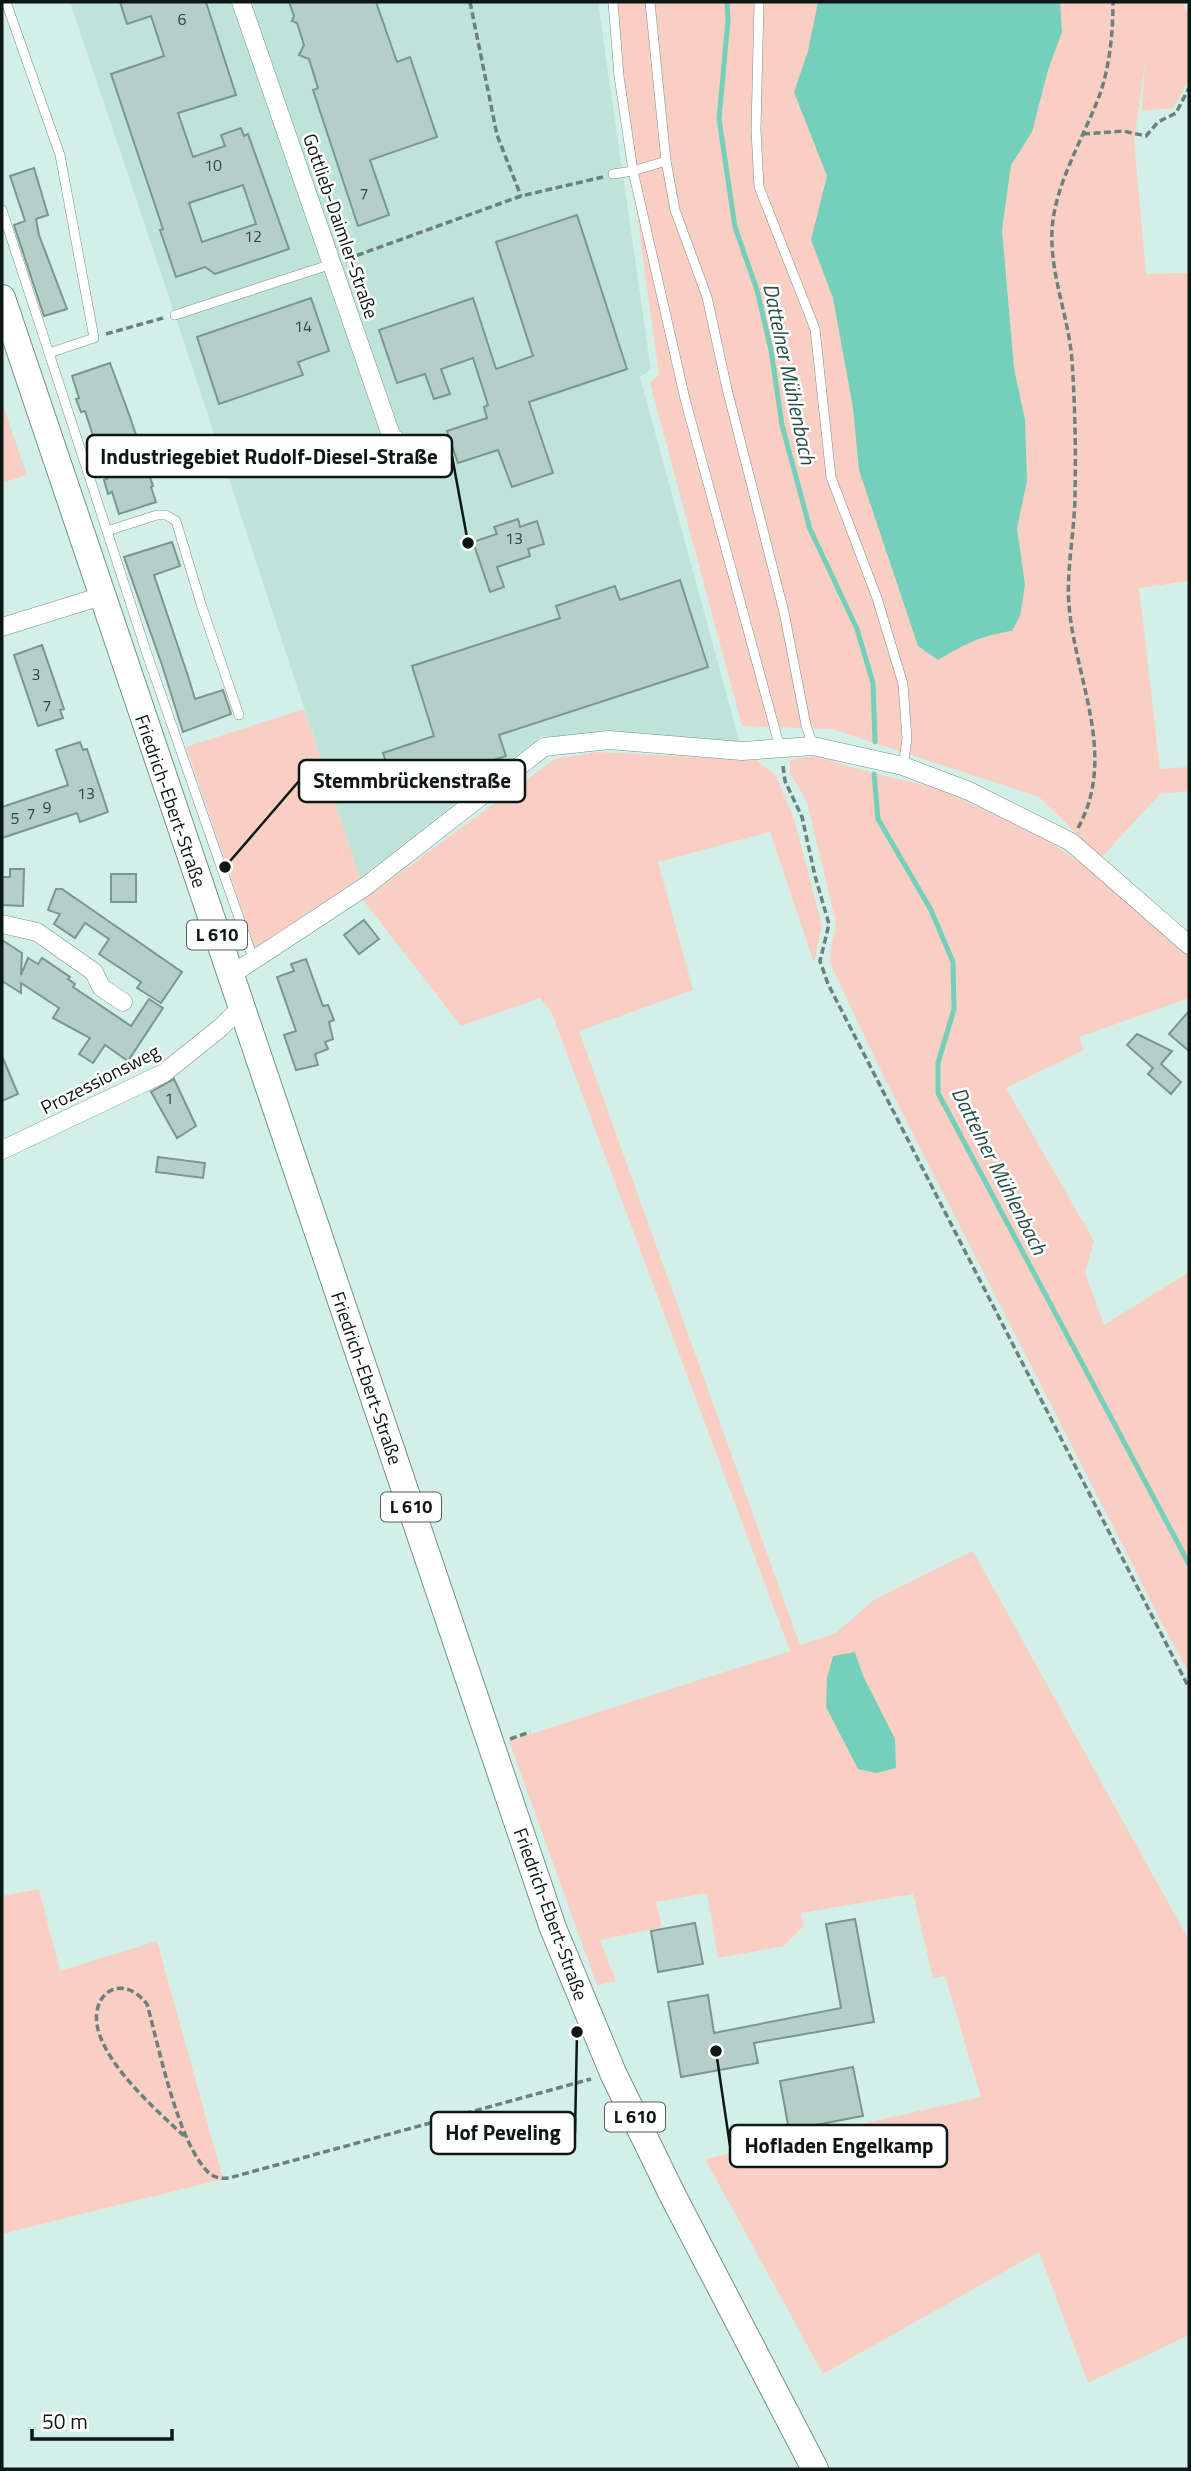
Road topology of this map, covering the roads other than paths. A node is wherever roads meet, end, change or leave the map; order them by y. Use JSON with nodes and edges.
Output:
{"nodes":[{"id":1,"x":6,"y":2,"type":"edge"},
{"id":2,"x":241,"y":2,"type":"edge"},
{"id":3,"x":613,"y":2,"type":"edge"},
{"id":4,"x":650,"y":2,"type":"edge"},
{"id":5,"x":759,"y":2,"type":"edge"},
{"id":6,"x":666,"y":161,"type":"junction"},
{"id":7,"x":633,"y":171,"type":"junction"},
{"id":8,"x":613,"y":174,"type":"road end"},
{"id":9,"x":2,"y":210,"type":"edge"},
{"id":10,"x":332,"y":264,"type":"junction"},
{"id":11,"x":2,"y":298,"type":"edge"},
{"id":12,"x":175,"y":314,"type":"road end"},
{"id":13,"x":49,"y":353,"type":"junction"},
{"id":14,"x":414,"y":457,"type":"dead end"},
{"id":15,"x":107,"y":531,"type":"junction"},
{"id":16,"x":102,"y":596,"type":"junction"},
{"id":17,"x":2,"y":627,"type":"edge"},
{"id":18,"x":239,"y":715,"type":"dead end"},
{"id":19,"x":813,"y":746,"type":"junction"},
{"id":20,"x":780,"y":750,"type":"junction"},
{"id":21,"x":903,"y":766,"type":"junction"},
{"id":22,"x":2,"y":924,"type":"edge"},
{"id":23,"x":1189,"y":945,"type":"edge"},
{"id":24,"x":254,"y":961,"type":"junction"},
{"id":25,"x":231,"y":975,"type":"junction"},
{"id":26,"x":123,"y":1002,"type":"dead end"},
{"id":27,"x":242,"y":1007,"type":"junction"},
{"id":28,"x":2,"y":1150,"type":"edge"},
{"id":29,"x":815,"y":2469,"type":"edge"}],
"edges":[{"from":1,"to":13,"type":"lane"},
{"from":2,"to":10,"type":"street","name":"Gottlieb-Daimler-Straße"},
{"from":3,"to":7,"type":"lane"},
{"from":4,"to":6,"type":"lane"},
{"from":5,"to":21,"type":"lane"},
{"from":6,"to":7,"type":"lane"},
{"from":6,"to":19,"type":"lane"},
{"from":7,"to":8,"type":"lane"},
{"from":7,"to":20,"type":"lane"},
{"from":9,"to":13,"type":"lane"},
{"from":10,"to":12,"type":"lane"},
{"from":10,"to":14,"type":"street","name":"Gottlieb-Daimler-Straße"},
{"from":11,"to":16,"type":"main road","name":"Friedrich-Ebert-Straße","number":"L 610"},
{"from":13,"to":15,"type":"lane"},
{"from":15,"to":18,"type":"lane"},
{"from":15,"to":24,"type":"lane"},
{"from":16,"to":17,"type":"street"},
{"from":16,"to":25,"type":"main road","name":"Friedrich-Ebert-Straße","number":"L 610"},
{"from":19,"to":20,"type":"street"},
{"from":19,"to":21,"type":"street"},
{"from":20,"to":24,"type":"street"},
{"from":21,"to":23,"type":"street"},
{"from":22,"to":26,"type":"street"},
{"from":24,"to":25,"type":"street"},
{"from":25,"to":27,"type":"main road","name":"Friedrich-Ebert-Straße","number":"L 610"},
{"from":27,"to":28,"type":"street","name":"Prozessionsweg"},
{"from":27,"to":29,"type":"main road","name":"Friedrich-Ebert-Straße","number":"L 610"}]}
